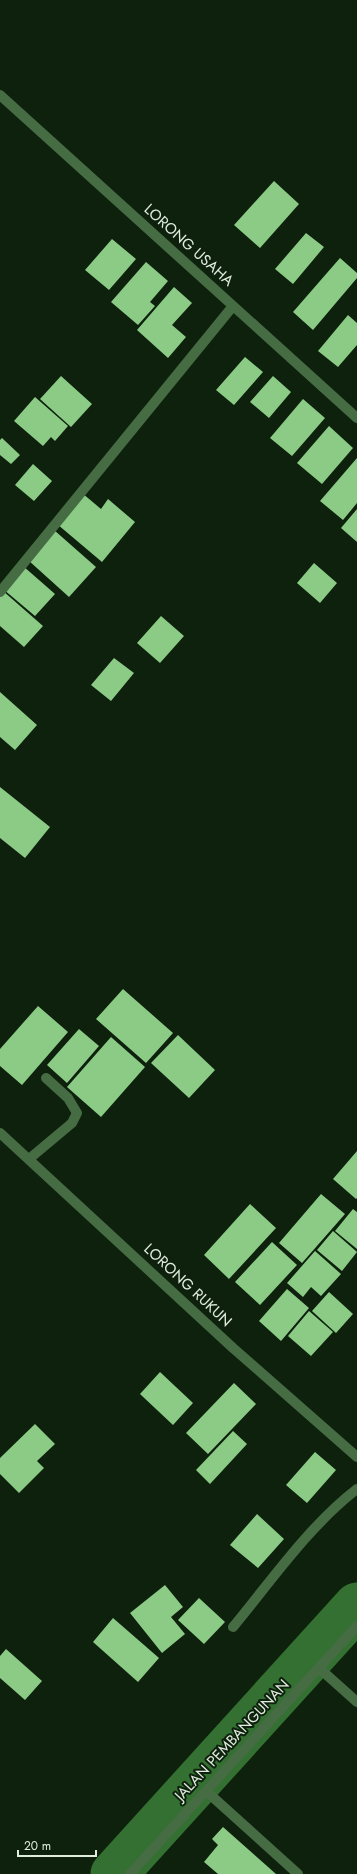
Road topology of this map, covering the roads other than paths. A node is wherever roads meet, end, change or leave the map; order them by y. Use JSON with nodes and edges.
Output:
{"nodes":[{"id":1,"x":0,"y":95,"type":"edge"},
{"id":2,"x":233,"y":306,"type":"junction"},
{"id":3,"x":357,"y":418,"type":"edge"},
{"id":4,"x":0,"y":592,"type":"edge"},
{"id":5,"x":46,"y":1078,"type":"dead end"},
{"id":6,"x":0,"y":1133,"type":"edge"},
{"id":7,"x":29,"y":1159,"type":"junction"},
{"id":8,"x":357,"y":1457,"type":"edge"},
{"id":9,"x":357,"y":1489,"type":"edge"},
{"id":10,"x":357,"y":1626,"type":"edge"},
{"id":11,"x":233,"y":1627,"type":"dead end"},
{"id":12,"x":319,"y":1668,"type":"junction"},
{"id":13,"x":357,"y":1702,"type":"edge"},
{"id":14,"x":206,"y":1791,"type":"junction"},
{"id":15,"x":130,"y":1874,"type":"edge"},
{"id":16,"x":298,"y":1874,"type":"edge"}],
"edges":[{"from":1,"to":2,"type":"street","name":"LORONG USAHA"},
{"from":2,"to":3,"type":"street","name":"LORONG USAHA"},
{"from":2,"to":4,"type":"street"},
{"from":5,"to":7,"type":"street"},
{"from":6,"to":7,"type":"street","name":"LORONG RUKUN"},
{"from":7,"to":8,"type":"street","name":"LORONG RUKUN"},
{"from":9,"to":11,"type":"street"},
{"from":10,"to":12,"type":"street","name":"JALAN PEMBANGUNAN"},
{"from":12,"to":13,"type":"street"},
{"from":12,"to":14,"type":"street","name":"JALAN PEMBANGUNAN"},
{"from":14,"to":15,"type":"street","name":"JALAN PEMBANGUNAN"},
{"from":14,"to":16,"type":"street"}]}
